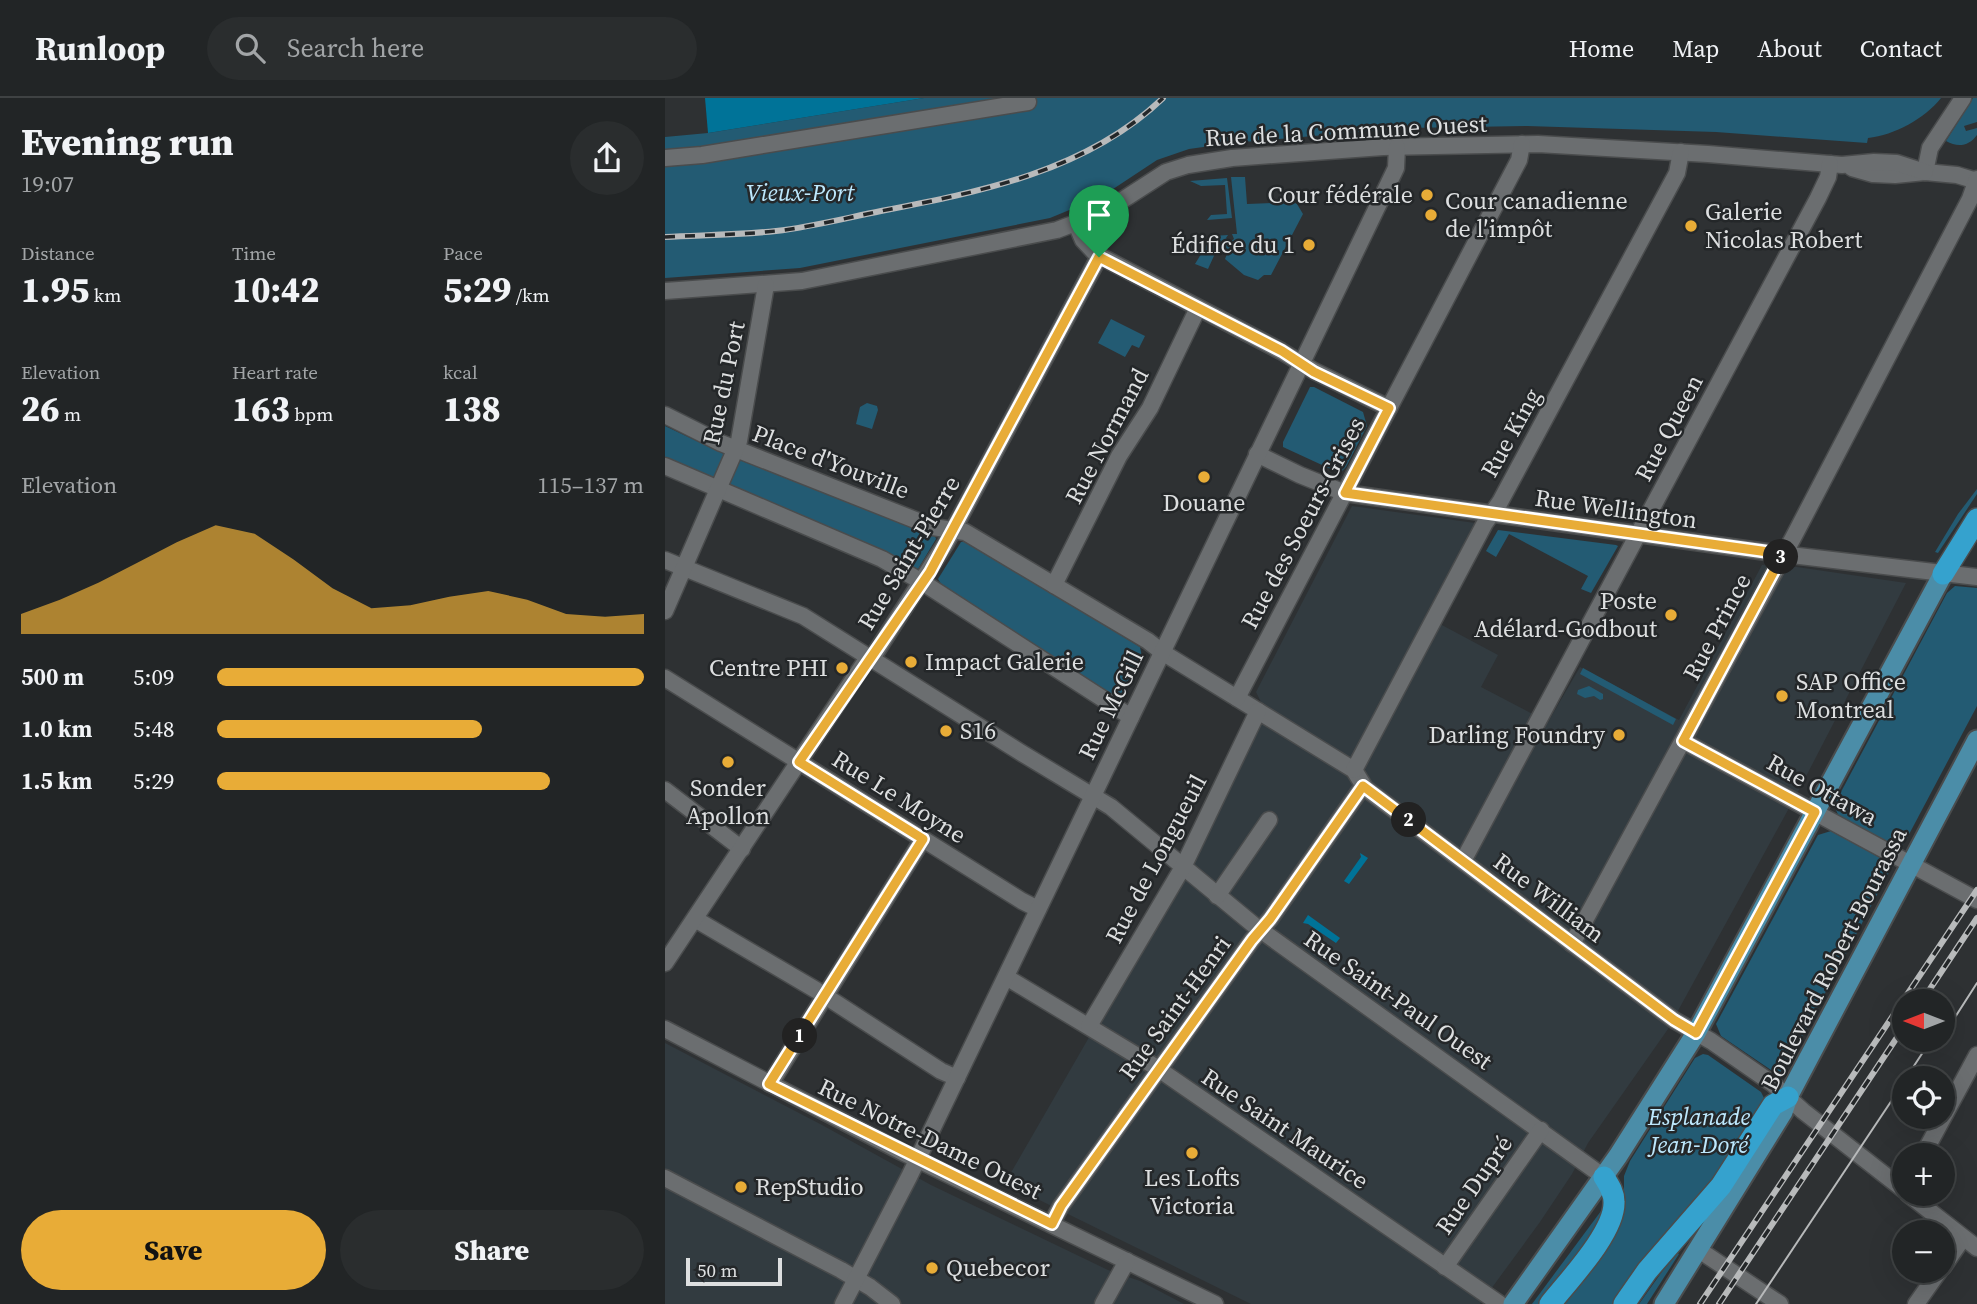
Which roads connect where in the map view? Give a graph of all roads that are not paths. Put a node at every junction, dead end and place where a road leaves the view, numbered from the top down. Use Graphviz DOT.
graph roads {
  1 [pos="1963,98"];
  2 [pos="1028,102"];
  3 [pos="1522,144"];
  4 [pos="1397,147"];
  5 [pos="1681,152"];
  6 [pos="665,158"];
  7 [pos="1836,164"];
  8 [pos="1925,172"];
  9 [pos="1977,181"];
  10 [pos="1076,224"];
  11 [pos="1099,257"];
  12 [pos="766,285"];
  13 [pos="665,291"];
  14 [pos="1198,308"];
  15 [pos="1302,364"];
  16 [pos="1389,408"];
  17 [pos="665,415"];
  18 [pos="736,449"];
  19 [pos="1257,454"];
  20 [pos="665,466"];
  21 [pos="718,487"];
  22 [pos="1345,493"];
  23 [pos="1491,515"];
  24 [pos="1977,519"];
  25 [pos="953,530"];
  26 [pos="1638,535"];
  27 [pos="1783,554"];
  28 [pos="665,560"];
  29 [pos="684,567"];
  30 [pos="1943,574"];
  31 [pos="1977,577"];
  32 [pos="922,582"];
  33 [pos="1054,585"];
  34 [pos="665,611"];
  35 [pos="1162,652"];
  36 [pos="870,658"];
  37 [pos="665,678"];
  38 [pos="1237,698"];
  39 [pos="1258,712"];
  40 [pos="1131,717"];
  41 [pos="1977,740"];
  42 [pos="1683,741"];
  43 [pos="799,762"];
  44 [pos="1354,770"];
  45 [pos="1363,786"];
  46 [pos="666,791"];
  47 [pos="1093,795"];
  48 [pos="1815,812"];
  49 [pos="1269,820"];
  50 [pos="923,839"];
  51 [pos="742,849"];
  52 [pos="1463,860"];
  53 [pos="1911,864"];
  54 [pos="1183,867"];
  55 [pos="1217,896"];
  56 [pos="1977,900"];
  57 [pos="1038,909"];
  58 [pos="695,919"];
  59 [pos="1261,930"];
  60 [pos="1572,944"];
  61 [pos="665,963"];
  62 [pos="1006,976"];
  63 [pos="824,996"];
  64 [pos="1089,1026"];
  65 [pos="665,1029"];
  66 [pos="1696,1033"];
  67 [pos="1977,1055"];
  68 [pos="1159,1070"];
  69 [pos="957,1078"];
  70 [pos="769,1084"];
  71 [pos="1788,1097"];
  72 [pos="1541,1130"];
  73 [pos="1929,1143"];
  74 [pos="918,1158"];
  75 [pos="1604,1177"];
  76 [pos="665,1178"];
  77 [pos="1892,1181"];
  78 [pos="1923,1206"];
  79 [pos="1052,1224"];
  80 [pos="1963,1238"];
  81 [pos="1977,1248"];
  82 [pos="1955,1249"];
  83 [pos="1699,1250"];
  84 [pos="1127,1261"];
  85 [pos="1445,1267"];
  86 [pos="856,1279"];
  87 [pos="1931,1283"];
  88 [pos="843,1304"];
  89 [pos="892,1304"];
  90 [pos="1103,1304"];
  91 [pos="1216,1304"];
  92 [pos="1500,1304"];
  93 [pos="1513,1304"];
  94 [pos="1551,1304"];
  95 [pos="1624,1304"];
  96 [pos="1664,1304"];
  97 [pos="1780,1304"];
  98 [pos="1916,1304"];
  1 -- 8 [label="street"];
  2 -- 6 [label="street"];
  3 -- 4 [label="street, Rue de la Commune Ouest"];
  3 -- 5 [label="street, Rue de la Commune Ouest"];
  3 -- 16 [label="street, Rue des Soeurs-Grises"];
  4 -- 10 [label="street, Rue de la Commune Ouest"];
  4 -- 15 [label="street, Rue McGill"];
  5 -- 7 [label="street, Rue de la Commune Ouest"];
  5 -- 23 [label="street, Rue King"];
  7 -- 8 [label="street, Rue de la Commune Ouest"];
  7 -- 26 [label="street, Rue Queen"];
  8 -- 9 [label="street, Rue de la Commune Ouest"];
  9 -- 27 [label="street, Rue Prince"];
  10 -- 11 [label="street"];
  10 -- 12 [label="street, Rue de la Commune Ouest"];
  11 -- 14 [label="street"];
  11 -- 25 [label="street, Rue Saint-Pierre"];
  12 -- 13 [label="street, Rue de la Commune Ouest"];
  12 -- 18 [label="street, Rue du Port"];
  14 -- 15 [label="street"];
  14 -- 33 [label="street, Rue Normand"];
  15 -- 16 [label="street"];
  15 -- 19 [label="street, Rue McGill"];
  16 -- 22 [label="street, Rue des Soeurs-Grises"];
  17 -- 18 [label="street, Place d'Youville"];
  18 -- 21 [label="street, Rue du Port"];
  18 -- 25 [label="street, Place d'Youville"];
  19 -- 22 [label="street, Rue Wellington"];
  19 -- 35 [label="street, Rue McGill"];
  20 -- 21 [label="street"];
  21 -- 29 [label="street, Rue du Port"];
  21 -- 32 [label="street"];
  22 -- 23 [label="street, Rue Wellington"];
  22 -- 38 [label="street, Rue des Soeurs-Grises"];
  23 -- 26 [label="street, Rue Wellington"];
  23 -- 44 [label="street, Rue King"];
  24 -- 30 [label="highway"];
  25 -- 32 [label="street, Rue Saint-Pierre"];
  25 -- 33 [label="street, Place d'Youville"];
  26 -- 27 [label="street, Rue Wellington"];
  26 -- 52 [label="street, Rue Queen"];
  27 -- 30 [label="street, Rue Wellington"];
  27 -- 42 [label="street, Rue Prince"];
  28 -- 29 [label="street, Rue Saint-Paul Ouest"];
  29 -- 34 [label="street, Rue du Port"];
  29 -- 36 [label="street, Rue Saint-Paul Ouest"];
  30 -- 31 [label="street, Rue Wellington"];
  30 -- 48 [label="main road"];
  32 -- 36 [label="street, Rue Saint-Pierre"];
  32 -- 40 [label="street"];
  33 -- 35 [label="street, Place d'Youville"];
  35 -- 38 [label="street, Rue William"];
  35 -- 40 [label="street, Rue McGill"];
  36 -- 43 [label="street, Rue Saint-Pierre"];
  36 -- 47 [label="street, Rue Saint-Paul Ouest"];
  37 -- 43 [label="street, Rue Le Moyne"];
  38 -- 39 [label="street, Rue William"];
  39 -- 44 [label="street, Rue William"];
  39 -- 54 [label="street, Rue de Longueuil"];
  40 -- 47 [label="street, Rue McGill"];
  41 -- 53 [label="main road, Boulevard Robert-Bourassa"];
  42 -- 48 [label="street, Rue Ottawa"];
  42 -- 60 [label="street, Rue Prince"];
  43 -- 50 [label="street, Rue Le Moyne"];
  43 -- 51 [label="street, Rue Saint-Pierre"];
  44 -- 45 [label="street, Rue William"];
  45 -- 52 [label="street, Rue William"];
  45 -- 59 [label="street, Rue Saint-Henri"];
  46 -- 51 [label="street"];
  47 -- 54 [label="street, Rue Saint-Paul Ouest"];
  47 -- 57 [label="street, Rue McGill"];
  48 -- 53 [label="street, Rue Ottawa"];
  48 -- 66 [label="main road"];
  49 -- 55 [label="street"];
  50 -- 57 [label="street, Rue Le Moyne"];
  50 -- 63 [label="street"];
  51 -- 58 [label="street, Rue Saint-Pierre"];
  52 -- 60 [label="street, Rue William"];
  53 -- 56 [label="street, Rue Ottawa"];
  53 -- 71 [label="main road, Boulevard Robert-Bourassa"];
  54 -- 55 [label="street, Rue Saint-Paul Ouest"];
  54 -- 64 [label="street, Rue de Longueuil"];
  55 -- 59 [label="street, Rue Saint-Paul Ouest"];
  57 -- 62 [label="street, Rue McGill"];
  58 -- 61 [label="street, Rue Saint-Pierre"];
  58 -- 63 [label="street"];
  59 -- 68 [label="street, Rue Saint-Henri"];
  59 -- 72 [label="street, Rue Saint-Paul Ouest"];
  60 -- 66 [label="street, Rue William"];
  62 -- 64 [label="street, Rue Saint Maurice"];
  62 -- 69 [label="street, Rue McGill"];
  63 -- 69 [label="street"];
  63 -- 70 [label="street"];
  64 -- 68 [label="street, Rue Saint Maurice"];
  65 -- 70 [label="street, Rue Notre-Dame Ouest"];
  66 -- 71 [label="street, Rue William"];
  66 -- 75 [label="main road"];
  67 -- 73 [label="street"];
  68 -- 79 [label="street, Rue Saint-Henri"];
  68 -- 85 [label="street, Rue Saint Maurice"];
  69 -- 74 [label="street, Rue McGill"];
  70 -- 74 [label="street, Rue Notre-Dame Ouest"];
  71 -- 77 [label="street, Rue William"];
  71 -- 83 [label="main road, Boulevard Robert-Bourassa"];
  71 -- 95 [label="highway"];
  72 -- 75 [label="street, Rue Saint-Paul Ouest"];
  72 -- 85 [label="street, Rue Dupré"];
  74 -- 79 [label="street, Rue Notre-Dame Ouest"];
  74 -- 86 [label="street, Rue McGill"];
  75 -- 93 [label="main road"];
  75 -- 94 [label="highway"];
  76 -- 86 [label="street"];
  78 -- 80 [label="street, Rue William"];
  79 -- 84 [label="street, Rue Notre-Dame Ouest"];
  80 -- 81 [label="street, Rue William"];
  80 -- 82 [label="street"];
  83 -- 96 [label="main road, Boulevard Robert-Bourassa"];
  83 -- 97 [label="street"];
  84 -- 90 [label="street"];
  84 -- 91 [label="street, Rue Notre-Dame Ouest"];
  85 -- 92 [label="street, Rue Saint Maurice"];
  86 -- 88 [label="street, Rue McGill"];
  86 -- 89 [label="street"];
  87 -- 98 [label="street"];
}
